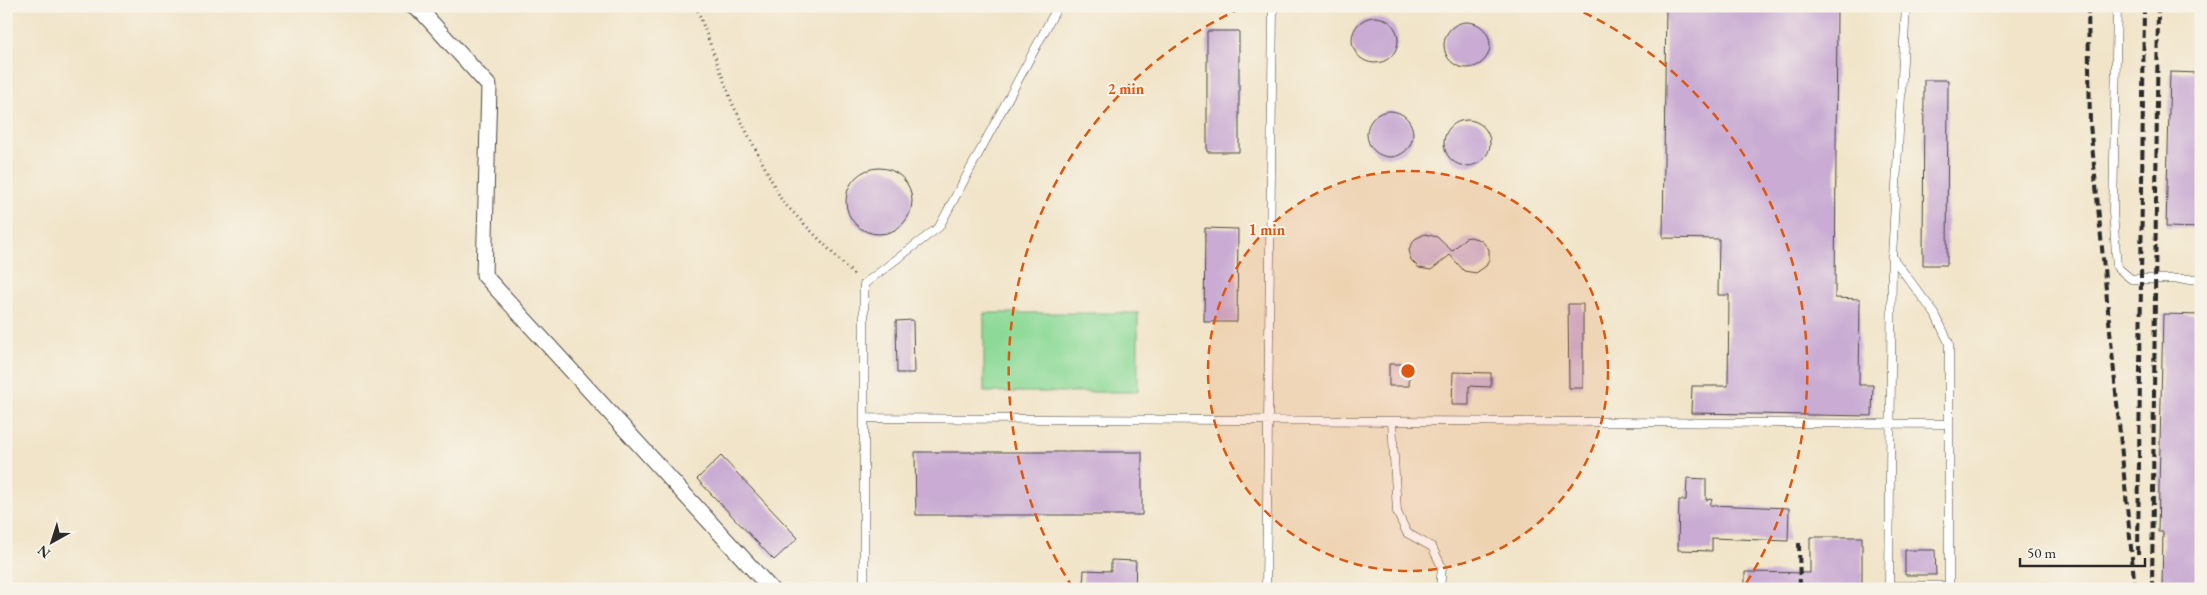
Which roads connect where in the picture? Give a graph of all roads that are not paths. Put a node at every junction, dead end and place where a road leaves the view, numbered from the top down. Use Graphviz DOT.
graph roads {
  1 [pos="412,6"];
  2 [pos="1058,6"];
  3 [pos="1273,6"];
  4 [pos="1906,6"];
  5 [pos="2117,6"];
  6 [pos="1892,256"];
  7 [pos="2201,279"];
  8 [pos="864,418"];
  9 [pos="1268,421"];
  10 [pos="1392,421"];
  11 [pos="1890,424"];
  12 [pos="1949,424"];
  13 [pos="1889,587"];
  14 [pos="1949,587"];
  15 [pos="771,589"];
  16 [pos="864,589"];
  17 [pos="1266,589"];
  18 [pos="1440,589"];
  1 -- 15 [label="street"];
  2 -- 8 [label="lane"];
  3 -- 9 [label="lane"];
  4 -- 6 [label="lane"];
  5 -- 7 [label="lane"];
  6 -- 11 [label="lane"];
  6 -- 12 [label="lane"];
  8 -- 9 [label="lane"];
  8 -- 16 [label="lane"];
  9 -- 10 [label="lane"];
  9 -- 17 [label="lane"];
  10 -- 11 [label="lane"];
  10 -- 18 [label="lane"];
  11 -- 12 [label="lane"];
  11 -- 13 [label="lane"];
  12 -- 14 [label="lane"];
  13 -- 14 [label="lane"];
}
